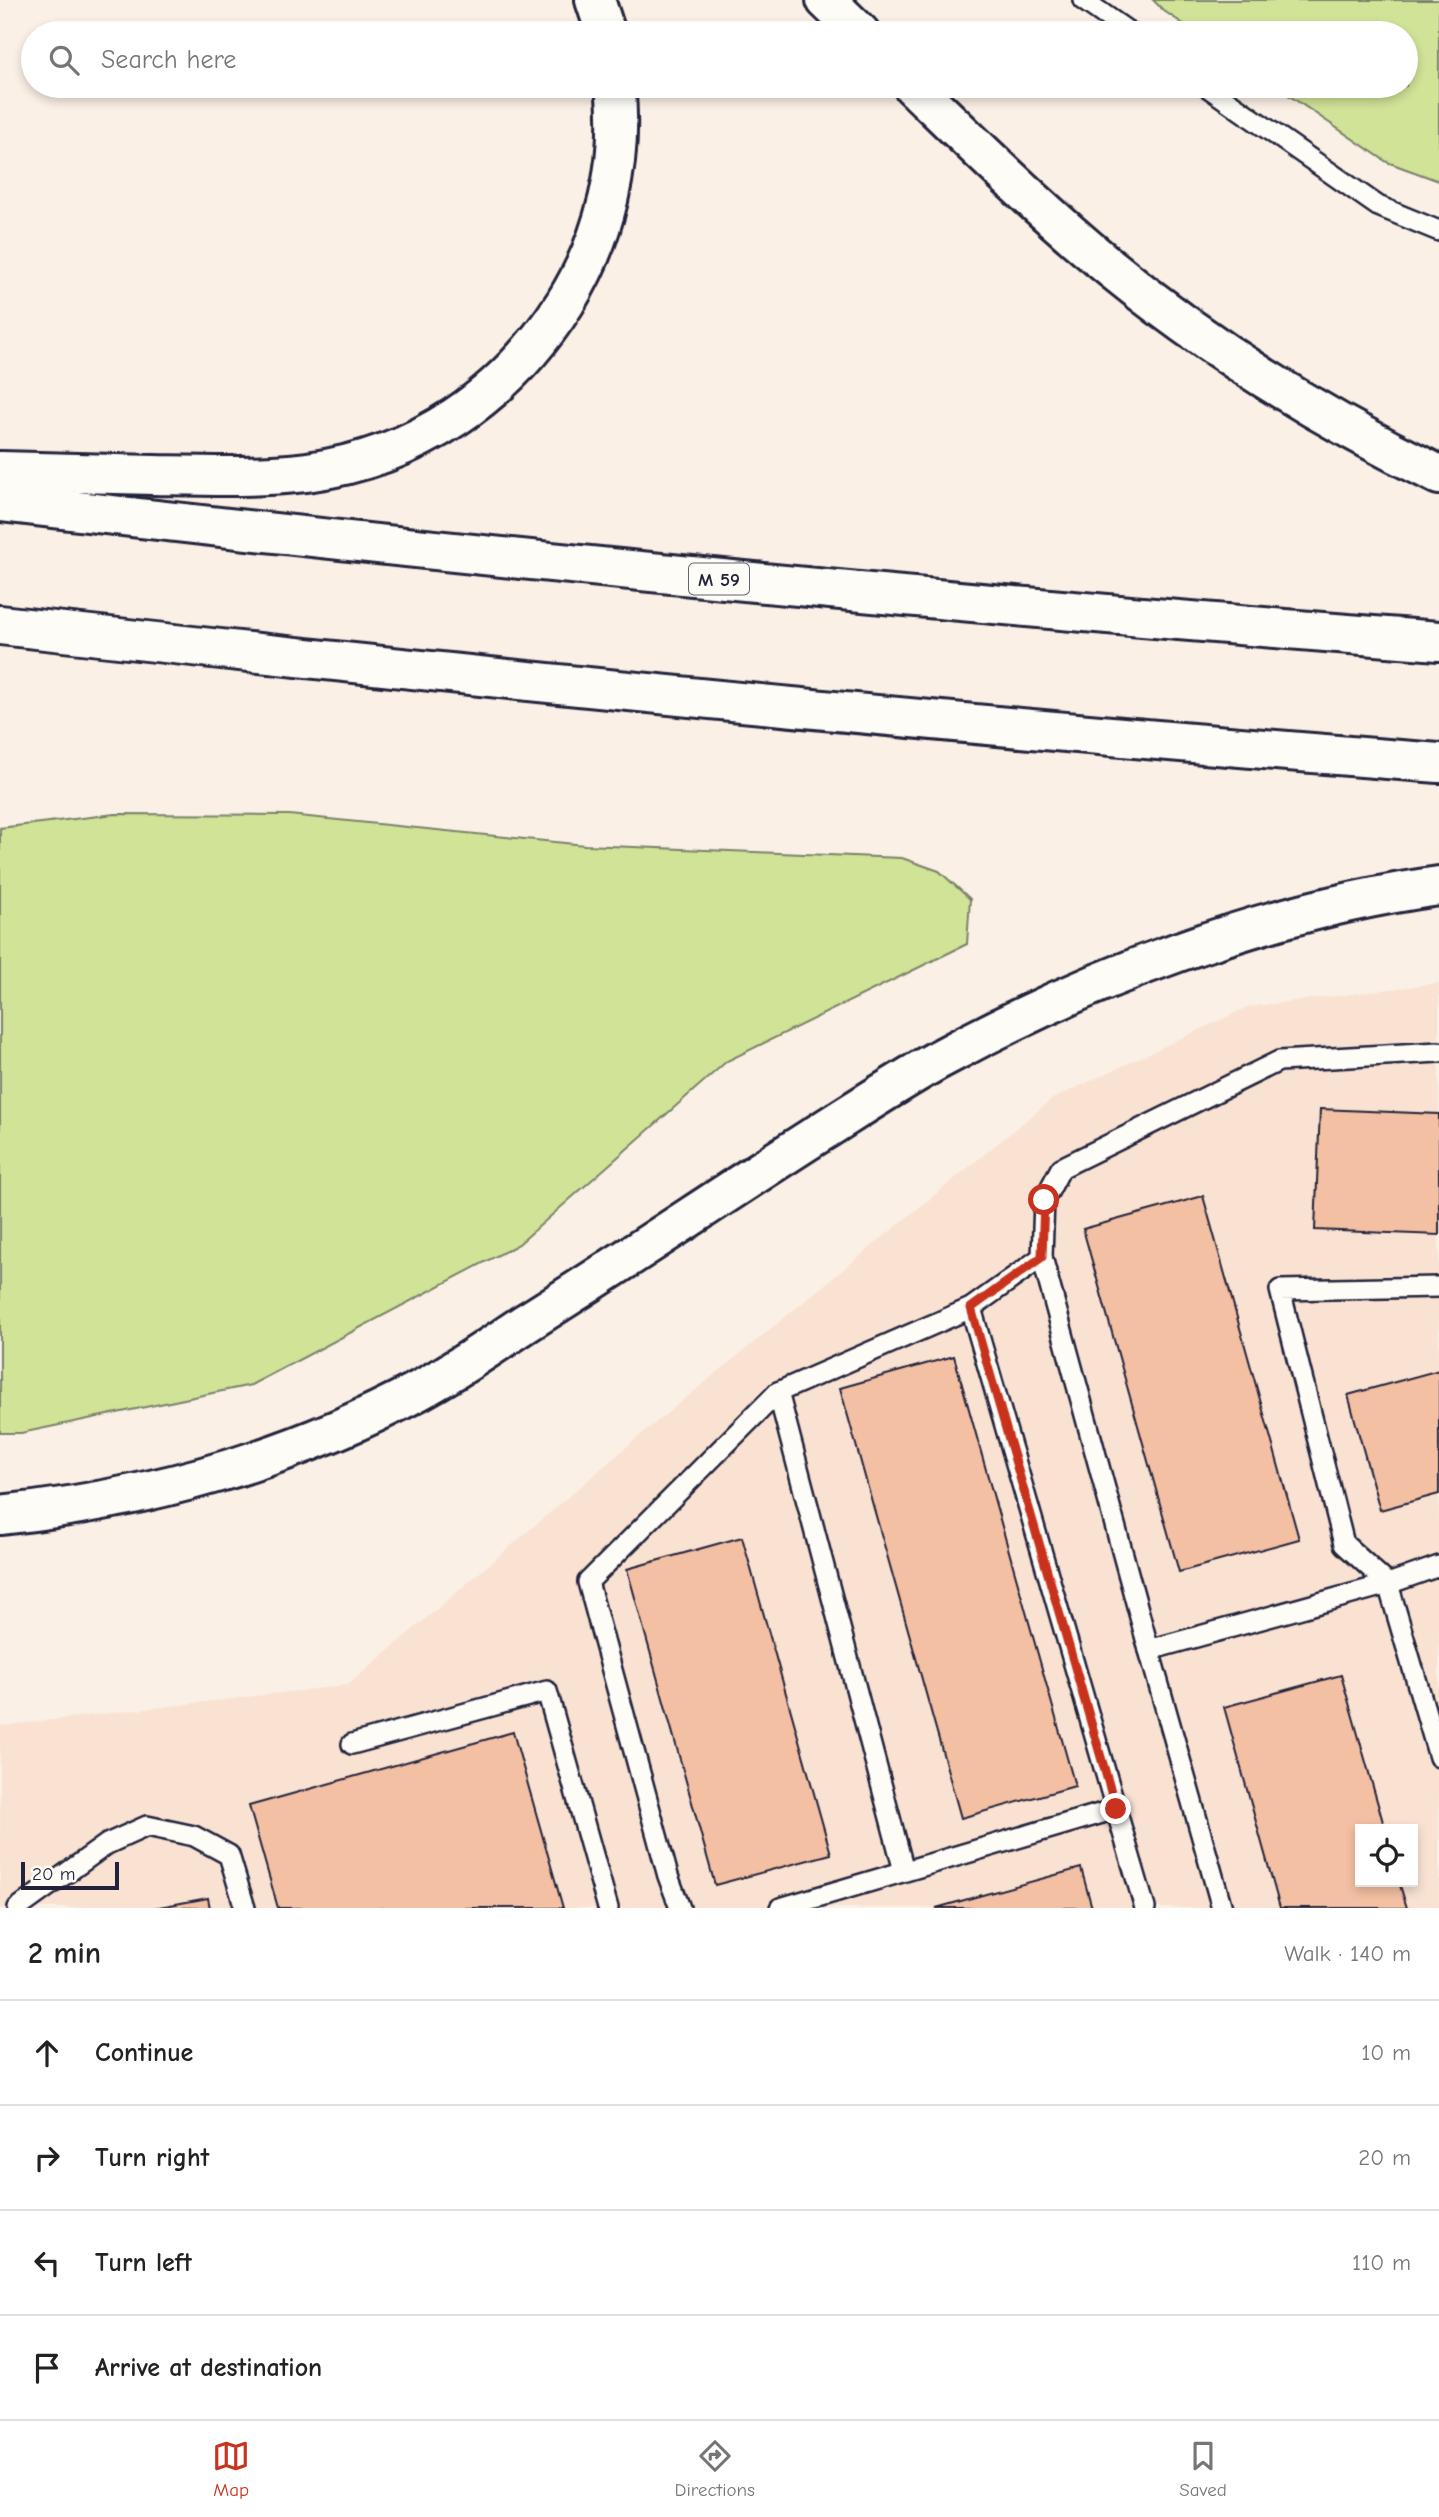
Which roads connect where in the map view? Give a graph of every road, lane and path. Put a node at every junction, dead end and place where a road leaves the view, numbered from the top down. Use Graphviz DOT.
graph roads {
  1 [pos="595,0"];
  2 [pos="826,0"];
  3 [pos="1083,0"];
  4 [pos="602,21"];
  5 [pos="848,21"];
  6 [pos="1113,21"];
  7 [pos="616,98"];
  8 [pos="925,98"];
  9 [pos="1223,98"];
  10 [pos="1439,231"];
  11 [pos="0,471"];
  12 [pos="1439,475"];
  13 [pos="0,502"];
  14 [pos="0,625"];
  15 [pos="1439,641"];
  16 [pos="1439,763"];
  17 [pos="1439,886"];
  18 [pos="1439,1052"];
  19 [pos="1042,1257"];
  20 [pos="1439,1287"];
  21 [pos="971,1308"];
  22 [pos="778,1392"];
  23 [pos="0,1514"];
  24 [pos="1439,1566"];
  25 [pos="1388,1584"];
  26 [pos="1149,1650"];
  27 [pos="352,1744"];
  28 [pos="1439,1757"];
  29 [pos="1116,1809"];
  30 [pos="904,1871"];
  31 [pos="18,1908"];
  32 [pos="245,1908"];
  33 [pos="608,1908"];
  34 [pos="680,1908"];
  35 [pos="780,1908"];
  36 [pos="1144,1908"];
  37 [pos="1222,1908"];
  1 -- 4 [label="highway"];
  2 -- 5 [label="highway"];
  3 -- 6 [label="lane"];
  7 -- 11 [label="highway"];
  8 -- 12 [label="highway"];
  9 -- 10 [label="lane"];
  13 -- 15 [label="highway, M 59"];
  14 -- 16 [label="highway"];
  17 -- 23 [label="highway"];
  18 -- 19 [label="lane"];
  19 -- 21 [label="lane"];
  19 -- 26 [label="lane"];
  20 -- 25 [label="lane"];
  21 -- 22 [label="lane"];
  21 -- 29 [label="lane"];
  22 -- 30 [label="lane"];
  22 -- 34 [label="lane"];
  24 -- 25 [label="lane"];
  25 -- 26 [label="lane"];
  25 -- 28 [label="lane"];
  26 -- 37 [label="lane"];
  27 -- 33 [label="lane"];
  29 -- 30 [label="lane"];
  29 -- 36 [label="lane"];
  30 -- 35 [label="lane"];
  31 -- 32 [label="lane"];
}
